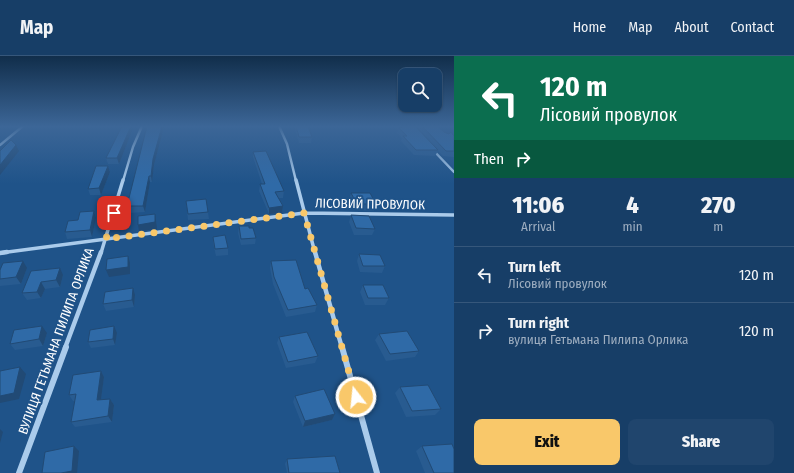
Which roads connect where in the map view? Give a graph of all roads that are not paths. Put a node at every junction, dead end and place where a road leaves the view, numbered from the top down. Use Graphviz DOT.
graph roads {
  1 [pos="134,145"];
  2 [pos="287,145"];
  3 [pos="433,149"];
  4 [pos="454,172"];
  5 [pos="304,213"];
  6 [pos="454,215"];
  7 [pos="106,239"];
  8 [pos="0,253"];
  9 [pos="19,473"];
  10 [pos="377,473"];
  1 -- 7 [label="street, ВУЛИЦЯ ГЕТЬМАНА ПИЛИПА ОРЛИКА"];
  2 -- 5 [label="street"];
  3 -- 4 [label="street"];
  5 -- 6 [label="street, ЛІСОВИЙ ПРОВУЛОК"];
  5 -- 7 [label="street, ЛІСОВИЙ ПРОВУЛОК"];
  5 -- 10 [label="street"];
  7 -- 8 [label="street, ЛІСОВИЙ ПРОВУЛОК"];
  7 -- 9 [label="street, ВУЛИЦЯ ГЕТЬМАНА ПИЛИПА ОРЛИКА"];
}
